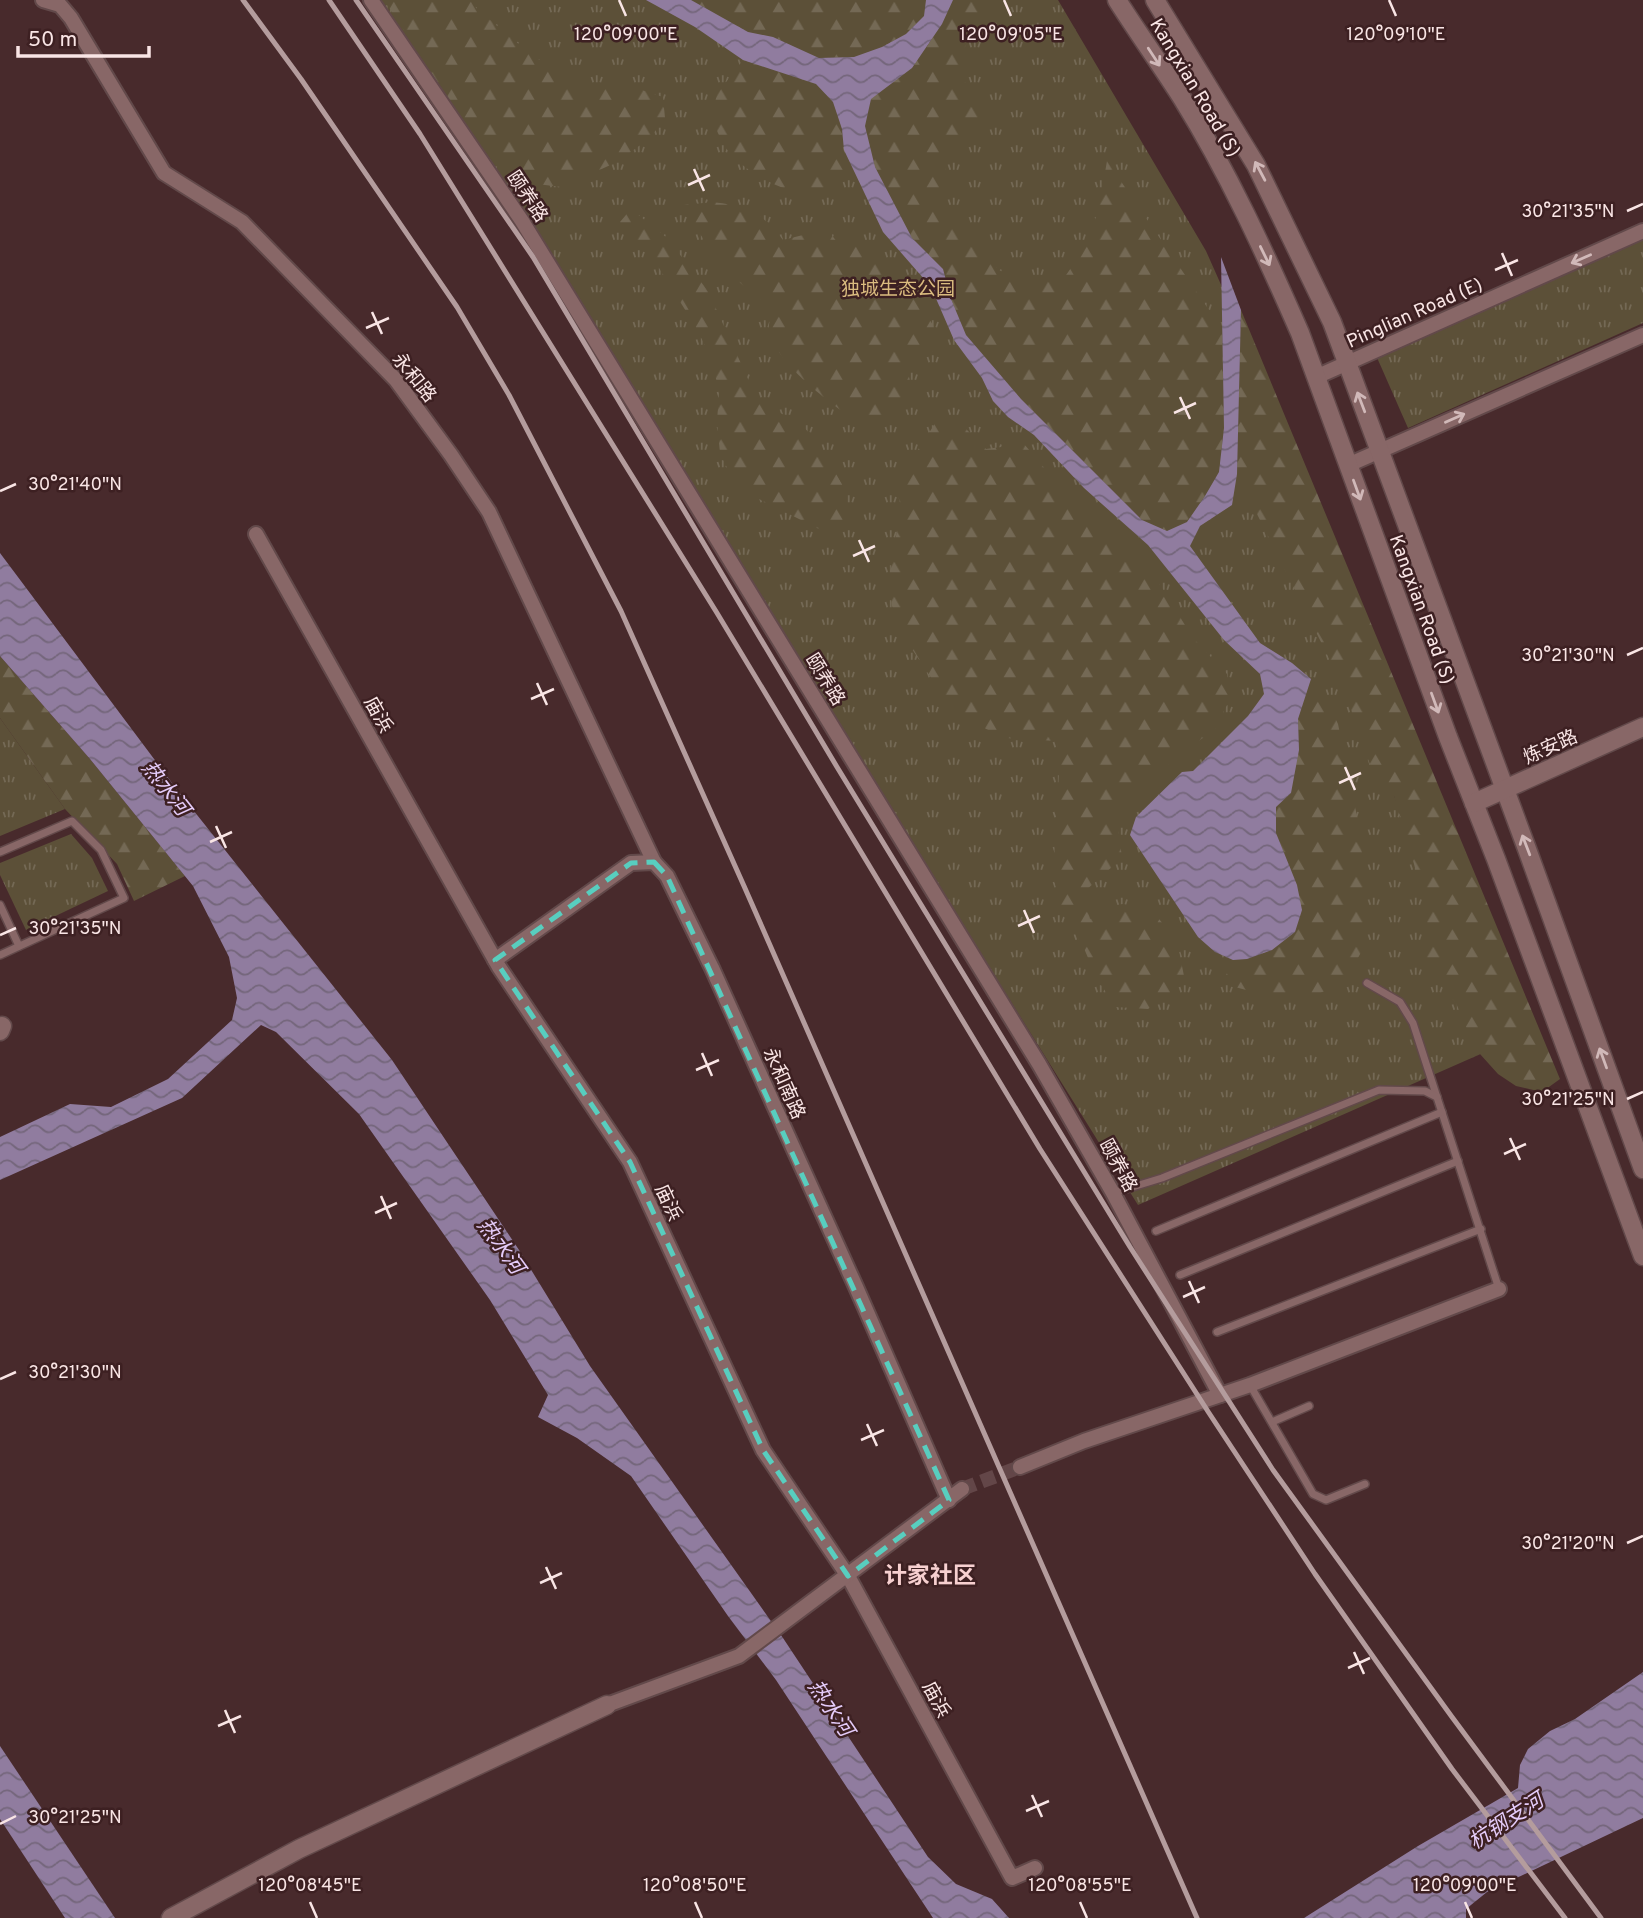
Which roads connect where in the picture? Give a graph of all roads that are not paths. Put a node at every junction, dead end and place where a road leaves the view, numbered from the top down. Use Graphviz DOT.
graph roads {
  1 [pos="43,0"];
  2 [pos="371,0"];
  3 [pos="1117,0"];
  4 [pos="1155,0"];
  5 [pos="1643,231"];
  6 [pos="1643,335"];
  7 [pos="1347,363"];
  8 [pos="1315,377"];
  9 [pos="1380,451"];
  10 [pos="1348,465"];
  11 [pos="256,534"];
  12 [pos="1643,727"];
  13 [pos="1505,789"];
  14 [pos="1474,803"];
  15 [pos="0,852"];
  16 [pos="654,862"];
  17 [pos="0,905"];
  18 [pos="19,946"];
  19 [pos="0,955"];
  20 [pos="495,960"];
  21 [pos="1367,983"];
  22 [pos="1437,1097"];
  23 [pos="1442,1112"];
  24 [pos="1458,1161"];
  25 [pos="1643,1169"];
  26 [pos="1113,1193"];
  27 [pos="1480,1229"];
  28 [pos="1156,1231"];
  29 [pos="1643,1256"];
  30 [pos="1180,1276"];
  31 [pos="1499,1289"];
  32 [pos="1217,1332"];
  33 [pos="1250,1385"];
  34 [pos="1220,1395"];
  35 [pos="1309,1406"];
  36 [pos="1272,1422"];
  37 [pos="1020,1467"];
  38 [pos="1365,1484"];
  39 [pos="962,1489"];
  40 [pos="949,1500"];
  41 [pos="848,1576"];
  42 [pos="607,1705"];
  43 [pos="1035,1868"];
  44 [pos="171,1918"];
  1 -- 16 [label="street, 永和路"];
  2 -- 26 [label="street, 颐养路"];
  3 -- 8 [label="street, Kangxian Road (S), one-way"];
  7 -- 4 [label="street, Kangxian Road (S), one-way"];
  5 -- 7 [label="street, Pinglian Road (E), one-way"];
  9 -- 6 [label="street, one-way"];
  7 -- 8 [label="street, Pinglian Road (E)"];
  9 -- 7 [label="street, Kangxian Road (S), one-way"];
  8 -- 10 [label="street, Kangxian Road (S)"];
  9 -- 10 [label="street"];
  9 -- 13 [label="street, Kangxian Road (S)"];
  10 -- 14 [label="street, Kangxian Road (S), one-way"];
  11 -- 20 [label="street, 庙浜"];
  12 -- 13 [label="street, 炼安路"];
  13 -- 14 [label="street, 炼安路"];
  25 -- 13 [label="street, Kangxian Road (S), one-way"];
  14 -- 29 [label="street, Kangxian Road (S)"];
  15 -- 18 [label="lane"];
  16 -- 20 [label="street"];
  16 -- 40 [label="street, 永和南路"];
  17 -- 18 [label="lane"];
  18 -- 19 [label="lane"];
  20 -- 41 [label="street, 庙浜"];
  21 -- 22 [label="lane"];
  22 -- 23 [label="lane"];
  22 -- 26 [label="lane"];
  23 -- 24 [label="lane"];
  23 -- 28 [label="lane"];
  24 -- 27 [label="lane"];
  24 -- 30 [label="lane"];
  26 -- 34 [label="street, 颐养路"];
  27 -- 31 [label="lane"];
  27 -- 32 [label="lane"];
  31 -- 33 [label="street"];
  33 -- 34 [label="street"];
  33 -- 36 [label="lane"];
  34 -- 37 [label="street"];
  35 -- 36 [label="lane"];
  36 -- 38 [label="lane"];
  39 -- 40 [label="street"];
  40 -- 41 [label="street"];
  41 -- 42 [label="street"];
  41 -- 43 [label="street, 庙浜"];
  42 -- 44 [label="street"];
}
